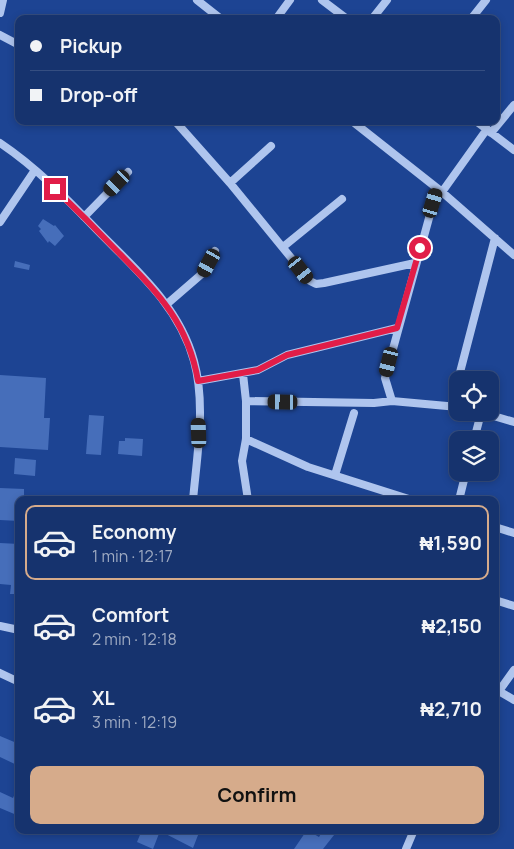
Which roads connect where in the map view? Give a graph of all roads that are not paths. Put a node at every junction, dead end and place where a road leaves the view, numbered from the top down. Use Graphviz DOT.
graph roads {
  1 [pos="3,0"];
  2 [pos="197,0"];
  3 [pos="290,0"];
  4 [pos="322,0"];
  5 [pos="387,0"];
  6 [pos="486,0"];
  7 [pos="0,13"];
  8 [pos="216,15"];
  9 [pos="279,15"];
  10 [pos="341,15"];
  11 [pos="375,15"];
  12 [pos="474,15"];
  13 [pos="0,35"];
  14 [pos="15,43"];
  15 [pos="514,105"];
  16 [pos="500,120"];
  17 [pos="179,125"];
  18 [pos="357,125"];
  19 [pos="481,125"];
  20 [pos="495,125"];
  21 [pos="489,131"];
  22 [pos="0,143"];
  23 [pos="271,146"];
  24 [pos="514,150"];
  25 [pos="35,170"];
  26 [pos="128,172"];
  27 [pos="230,183"];
  28 [pos="439,190"];
  29 [pos="342,199"];
  30 [pos="84,217"];
  31 [pos="0,222"];
  32 [pos="495,238"];
  33 [pos="283,247"];
  34 [pos="214,251"];
  35 [pos="514,255"];
  36 [pos="415,263"];
  37 [pos="167,304"];
  38 [pos="397,328"];
  39 [pos="461,371"];
  40 [pos="243,374"];
  41 [pos="198,381"];
  42 [pos="392,400"];
  43 [pos="246,401"];
  44 [pos="449,406"];
  45 [pos="354,413"];
  46 [pos="499,418"];
  47 [pos="514,422"];
  48 [pos="246,438"];
  49 [pos="335,475"];
  50 [pos="464,481"];
  51 [pos="193,496"];
  52 [pos="247,496"];
  53 [pos="400,496"];
  54 [pos="460,496"];
  55 [pos="499,528"];
  56 [pos="514,533"];
  57 [pos="499,601"];
  58 [pos="514,606"];
  59 [pos="0,626"];
  60 [pos="15,629"];
  61 [pos="514,670"];
  62 [pos="0,673"];
  63 [pos="15,680"];
  64 [pos="499,688"];
  65 [pos="499,691"];
  66 [pos="514,700"];
  67 [pos="412,834"];
  68 [pos="406,849"];
  1 -- 7 [label="street"];
  2 -- 8 [label="street"];
  3 -- 9 [label="street"];
  4 -- 10 [label="street"];
  5 -- 11 [label="street"];
  6 -- 12 [label="street"];
  13 -- 14 [label="street"];
  15 -- 16 [label="street"];
  17 -- 27 [label="street"];
  18 -- 28 [label="street"];
  19 -- 21 [label="street"];
  20 -- 21 [label="street"];
  21 -- 24 [label="street"];
  21 -- 28 [label="street"];
  22 -- 25 [label="street"];
  23 -- 27 [label="street"];
  25 -- 30 [label="street"];
  25 -- 31 [label="street"];
  26 -- 30 [label="street"];
  27 -- 33 [label="street"];
  28 -- 32 [label="street"];
  28 -- 36 [label="street"];
  29 -- 33 [label="street"];
  30 -- 37 [label="street"];
  32 -- 35 [label="street"];
  32 -- 39 [label="street"];
  33 -- 36 [label="street"];
  34 -- 37 [label="street"];
  36 -- 38 [label="street"];
  37 -- 41 [label="street"];
  38 -- 40 [label="street"];
  38 -- 42 [label="street"];
  40 -- 41 [label="street"];
  40 -- 43 [label="street"];
  41 -- 51 [label="street"];
  42 -- 43 [label="street"];
  42 -- 44 [label="street"];
  43 -- 48 [label="street"];
  45 -- 49 [label="street"];
  46 -- 47 [label="street"];
  48 -- 49 [label="street"];
  48 -- 52 [label="street"];
  49 -- 53 [label="street"];
  50 -- 54 [label="street"];
  55 -- 56 [label="street"];
  57 -- 58 [label="street"];
  59 -- 60 [label="street"];
  61 -- 64 [label="street"];
  62 -- 63 [label="street"];
  65 -- 66 [label="street"];
  67 -- 68 [label="street"];
}
